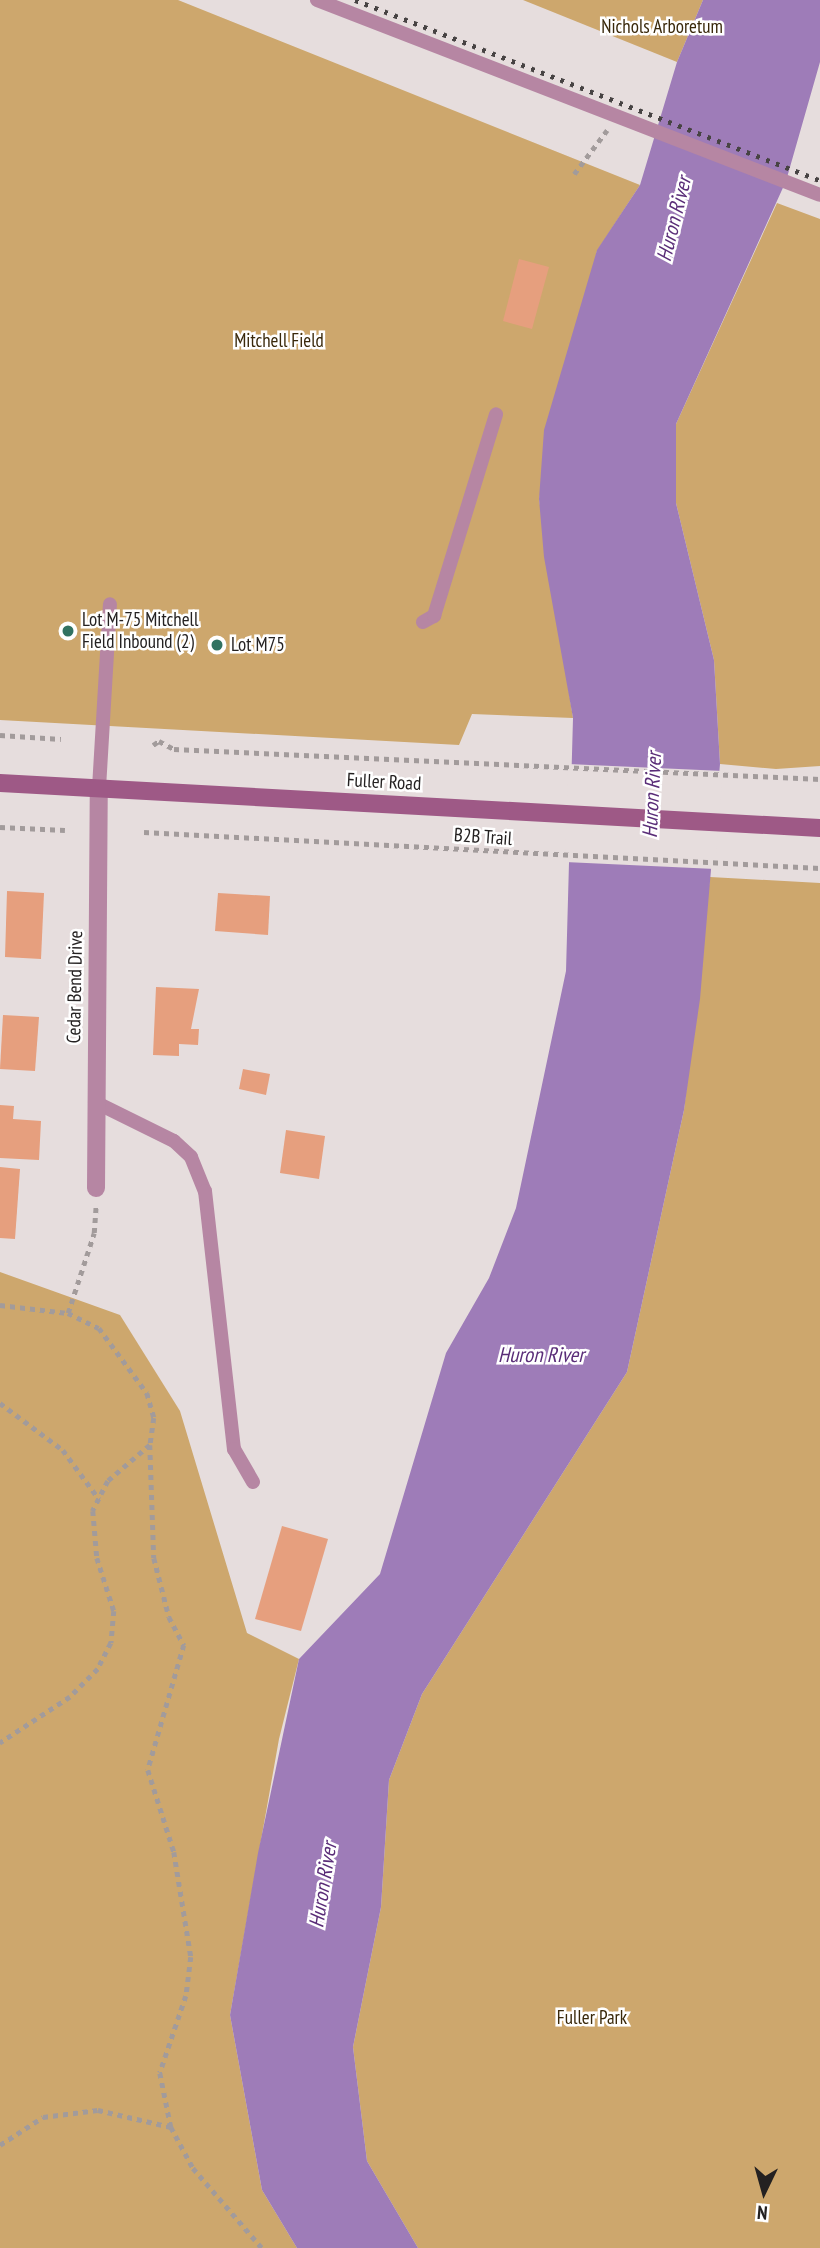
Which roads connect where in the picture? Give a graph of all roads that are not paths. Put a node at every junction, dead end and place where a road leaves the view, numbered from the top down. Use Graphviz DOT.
graph roads {
  1 [pos="317,0"];
  2 [pos="820,195"];
  3 [pos="496,414"];
  4 [pos="110,604"];
  5 [pos="423,622"];
  6 [pos="0,783"];
  7 [pos="99,788"];
  8 [pos="820,818"];
  9 [pos="765,821"];
  10 [pos="820,828"];
  11 [pos="95,1102"];
  12 [pos="96,1188"];
  13 [pos="253,1482"];
  1 -- 2 [label="lane"];
  3 -- 5 [label="lane"];
  4 -- 7 [label="lane"];
  6 -- 7 [label="main road, Fuller Road"];
  7 -- 9 [label="main road, Fuller Road"];
  7 -- 11 [label="street, Cedar Bend Drive"];
  8 -- 9 [label="main road, Fuller Road"];
  9 -- 10 [label="main road, Fuller Road"];
  11 -- 12 [label="street, Cedar Bend Drive"];
  11 -- 13 [label="lane"];
}
